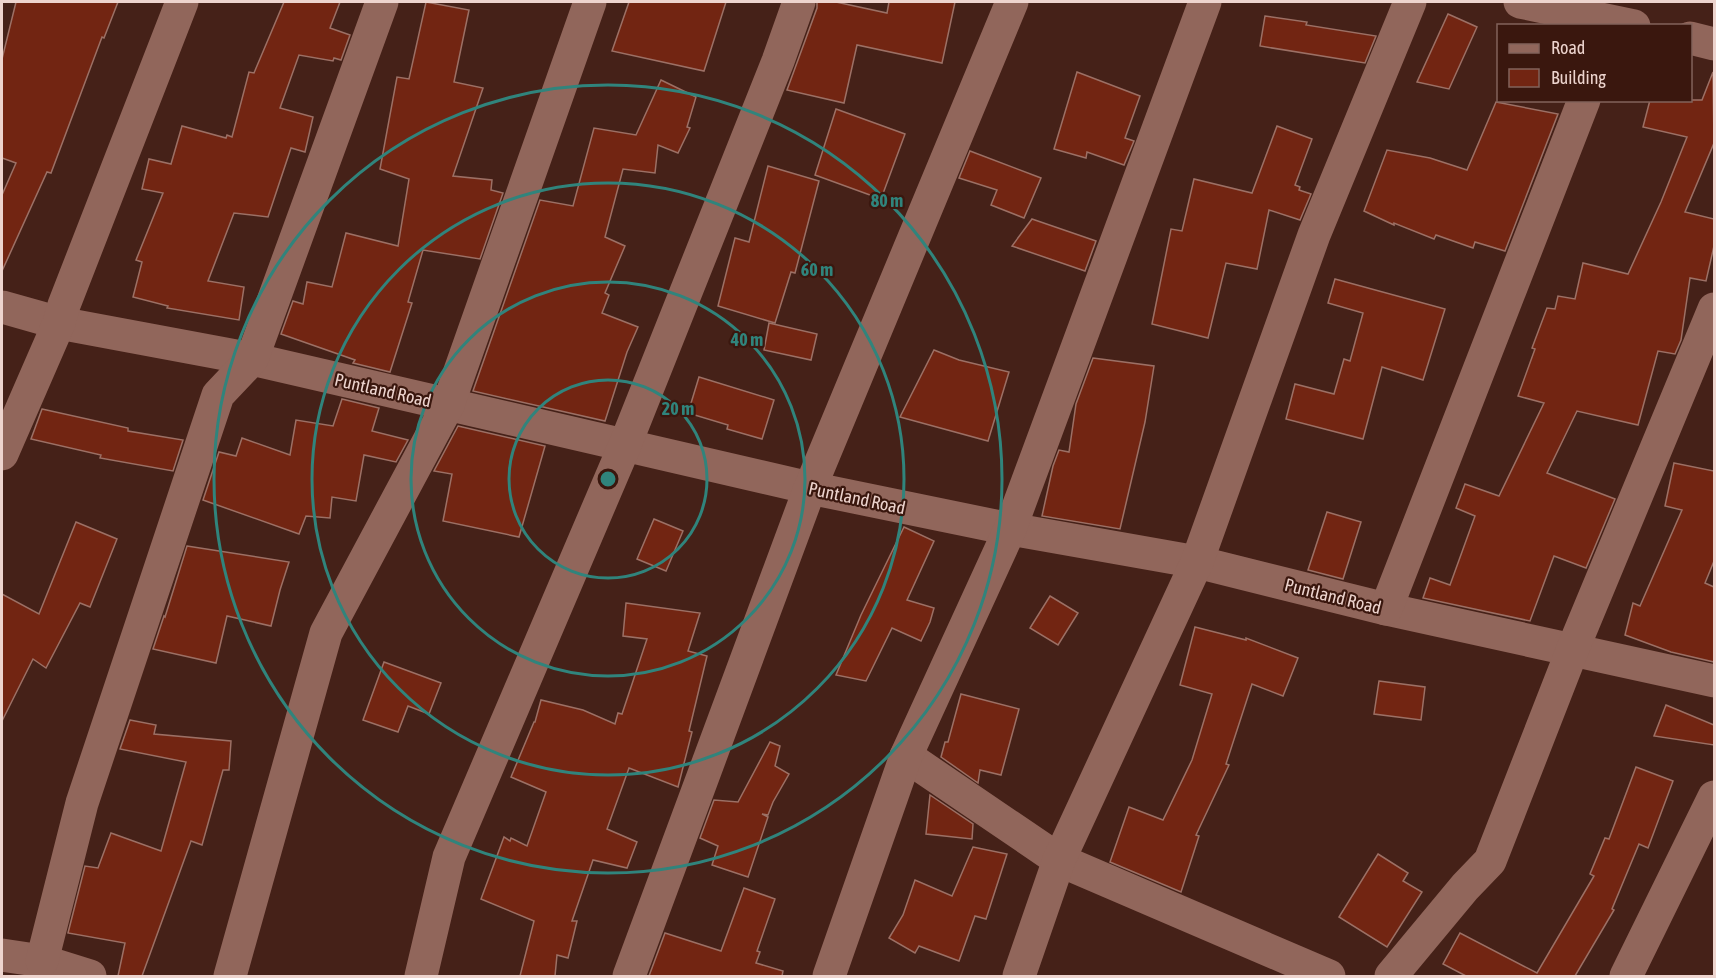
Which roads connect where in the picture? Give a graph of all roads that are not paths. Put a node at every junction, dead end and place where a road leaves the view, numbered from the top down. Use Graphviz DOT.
graph roads {
  1 [pos="182,2"];
  2 [pos="382,2"];
  3 [pos="590,2"];
  4 [pos="799,2"];
  5 [pos="1012,2"];
  6 [pos="1205,2"];
  7 [pos="1410,2"];
  8 [pos="1520,2"];
  9 [pos="1622,18"];
  10 [pos="1692,38"];
  11 [pos="1714,44"];
  12 [pos="1583,102"];
  13 [pos="2,307"];
  14 [pos="1714,309"];
  15 [pos="59,323"];
  16 [pos="252,359"];
  17 [pos="448,405"];
  18 [pos="625,445"];
  19 [pos="2,454"];
  20 [pos="810,488"];
  21 [pos="1011,529"];
  22 [pos="1197,562"];
  23 [pos="1386,609"];
  24 [pos="1572,651"];
  25 [pos="1714,681"];
  26 [pos="906,756"];
  27 [pos="1714,797"];
  28 [pos="1059,860"];
  29 [pos="2,955"];
  30 [pos="42,961"];
  31 [pos="90,976"];
  32 [pos="230,976"];
  33 [pos="421,976"];
  34 [pos="629,976"];
  35 [pos="829,976"];
  36 [pos="1019,976"];
  37 [pos="1329,976"];
  38 [pos="1391,976"];
  39 [pos="1626,976"];
  1 -- 15 [label="street"];
  2 -- 16 [label="street"];
  3 -- 17 [label="street"];
  4 -- 18 [label="street"];
  5 -- 20 [label="street"];
  6 -- 21 [label="street"];
  7 -- 22 [label="street"];
  8 -- 9 [label="street"];
  10 -- 11 [label="street"];
  12 -- 23 [label="street"];
  13 -- 15 [label="street, Puntland Road"];
  14 -- 24 [label="street"];
  15 -- 16 [label="street, Puntland Road"];
  15 -- 19 [label="street"];
  16 -- 17 [label="street, Puntland Road"];
  16 -- 30 [label="street"];
  17 -- 18 [label="street, Puntland Road"];
  17 -- 32 [label="street"];
  18 -- 20 [label="street, Puntland Road"];
  18 -- 33 [label="street"];
  20 -- 21 [label="street, Puntland Road"];
  20 -- 34 [label="street"];
  21 -- 22 [label="street, Puntland Road"];
  21 -- 26 [label="street"];
  22 -- 23 [label="street, Puntland Road"];
  22 -- 28 [label="street"];
  23 -- 24 [label="street, Puntland Road"];
  24 -- 25 [label="street, Puntland Road"];
  24 -- 38 [label="street"];
  26 -- 28 [label="street"];
  26 -- 35 [label="street"];
  27 -- 39 [label="street"];
  28 -- 36 [label="street"];
  28 -- 37 [label="street"];
  29 -- 30 [label="street"];
  30 -- 31 [label="street"];
}
